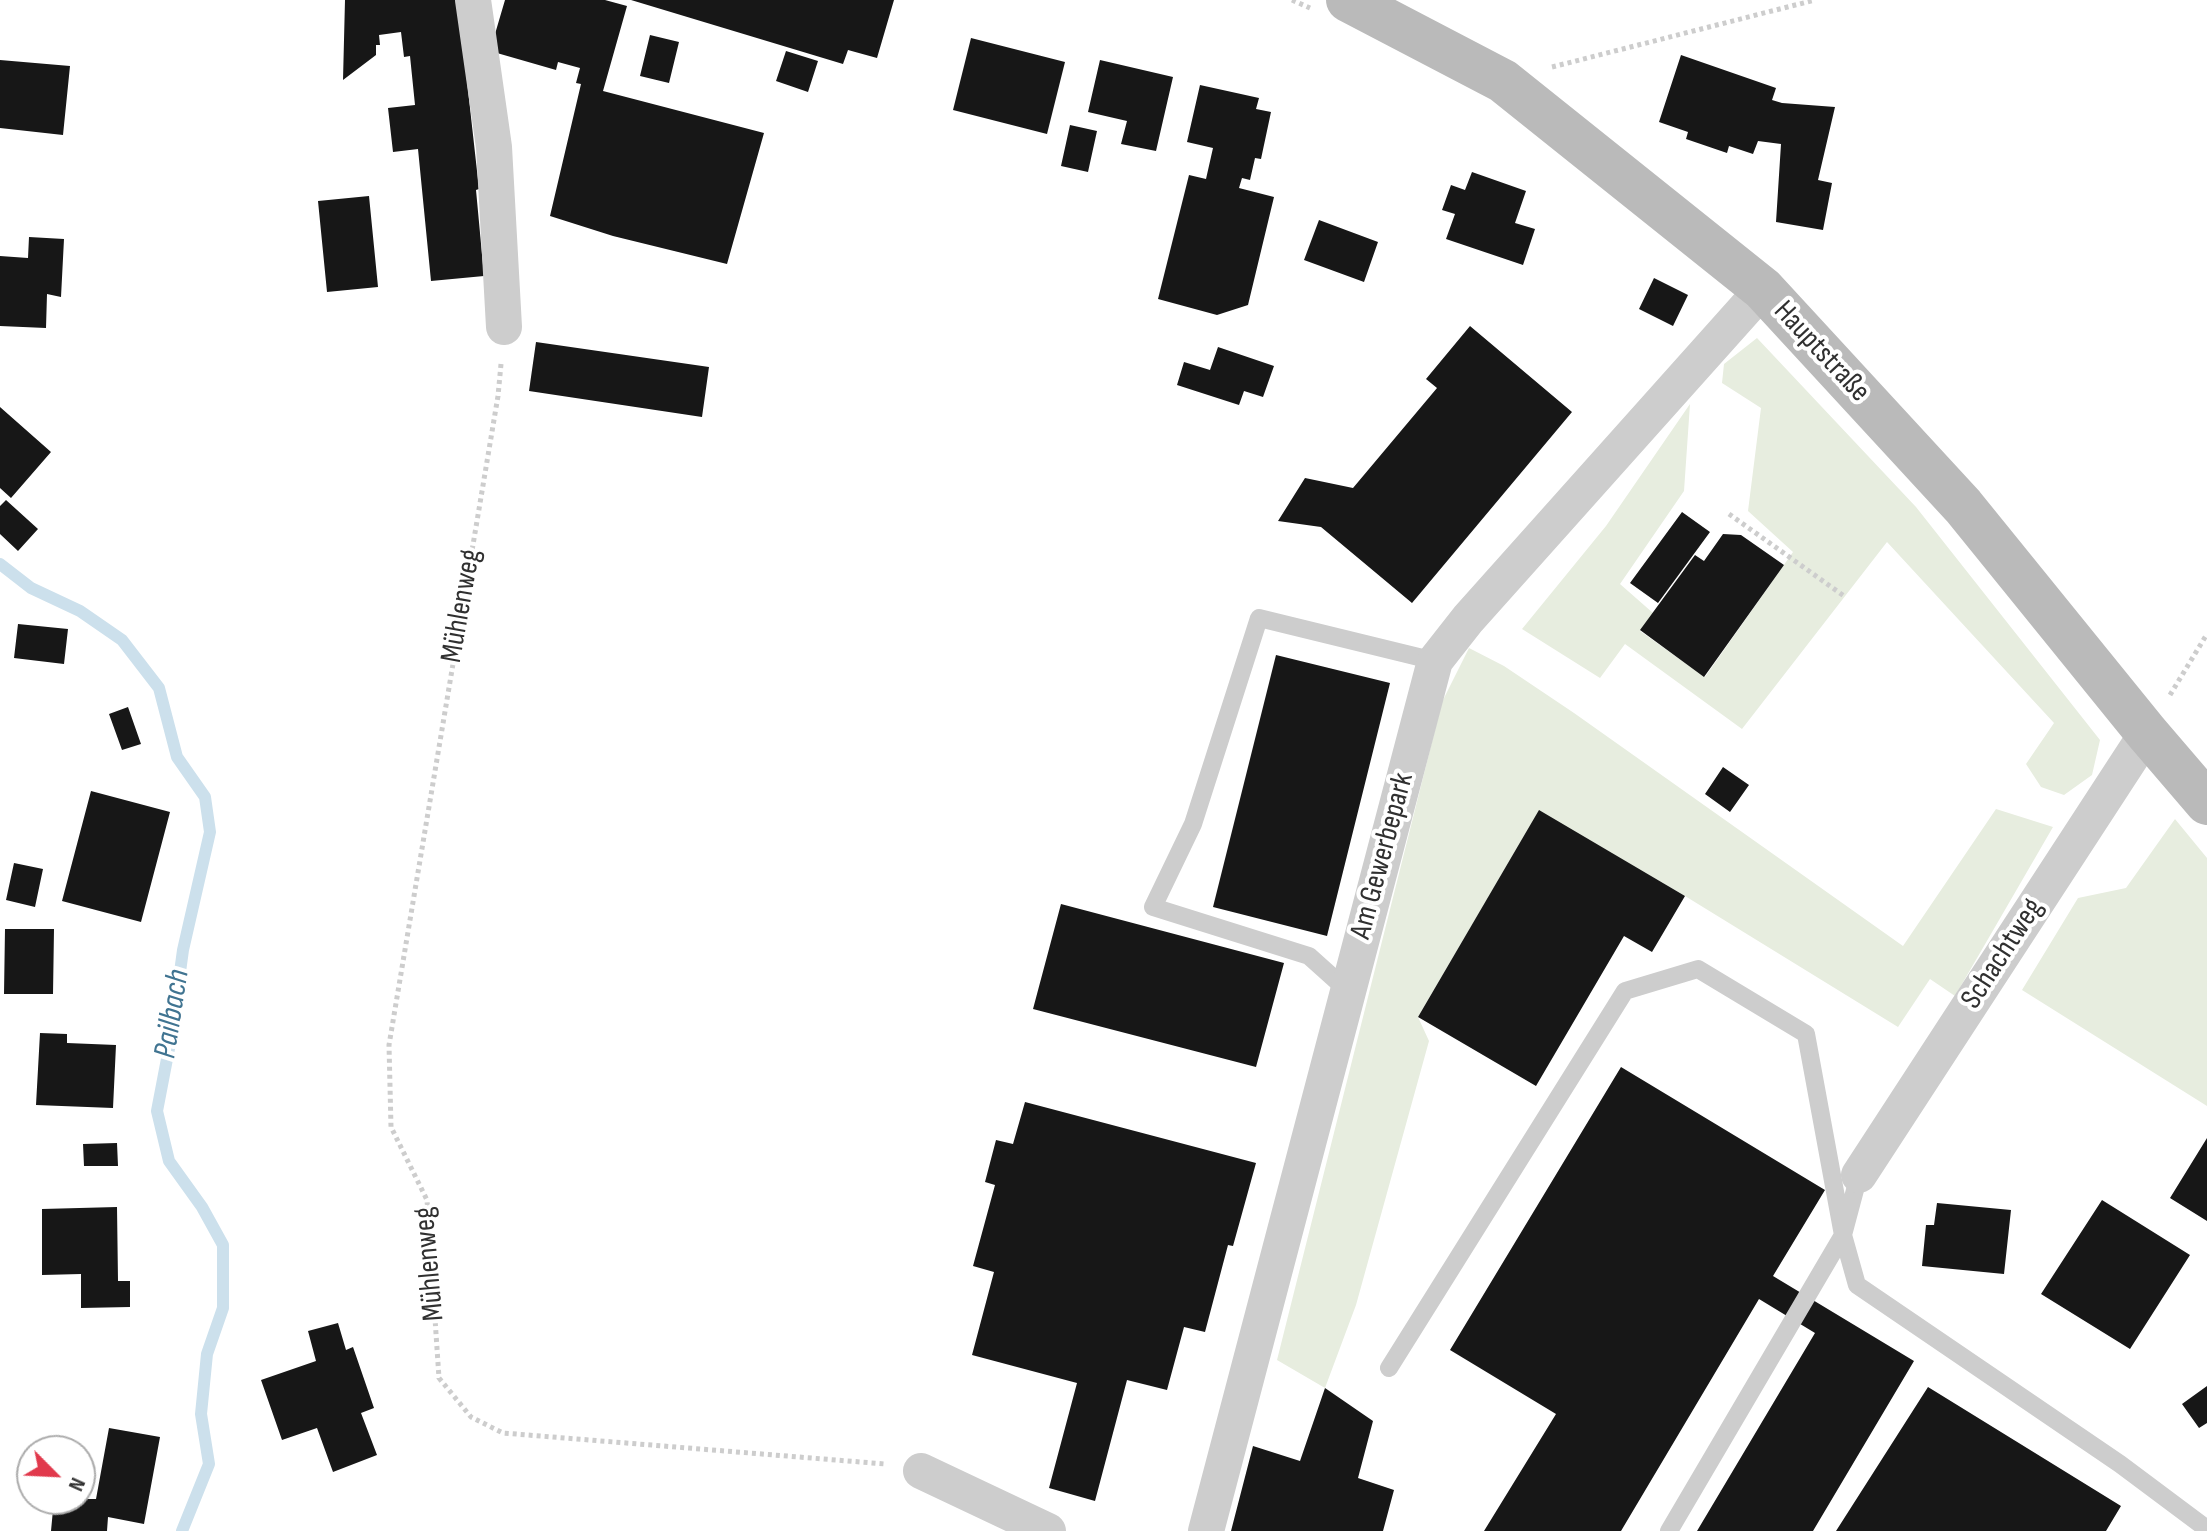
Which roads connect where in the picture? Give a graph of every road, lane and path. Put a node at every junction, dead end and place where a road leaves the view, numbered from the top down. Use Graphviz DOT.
graph roads {
  1 [pos="473,0"];
  2 [pos="1292,0"];
  3 [pos="1815,0"];
  4 [pos="1335,7"];
  5 [pos="1503,81"];
  6 [pos="1763,289"];
  7 [pos="504,327"];
  8 [pos="1729,514"];
  9 [pos="1844,596"];
  10 [pos="2207,634"];
  11 [pos="1435,661"];
  12 [pos="2147,733"];
  13 [pos="2207,803"];
  14 [pos="1348,991"];
  15 [pos="1859,1175"];
  16 [pos="1843,1235"];
  17 [pos="1389,1368"];
  18 [pos="921,1471"];
  19 [pos="2207,1529"];
  20 [pos="1048,1531"];
  21 [pos="1206,1531"];
  22 [pos="1669,1531"];
  1 -- 7 [label="street"];
  2 -- 4 [label="path"];
  3 -- 5 [label="path"];
  4 -- 5 [label="main road, Hauptstraße"];
  5 -- 6 [label="main road, Hauptstraße"];
  6 -- 11 [label="street, Am Gewerbepark"];
  6 -- 12 [label="main road, Hauptstraße"];
  7 -- 18 [label="path, Mühlenweg"];
  8 -- 9 [label="path"];
  10 -- 12 [label="path"];
  11 -- 14 [label="street, Am Gewerbepark"];
  11 -- 14 [label="lane"];
  12 -- 13 [label="main road, Hauptstraße"];
  12 -- 15 [label="street, Schachtweg"];
  14 -- 21 [label="street, Am Gewerbepark"];
  15 -- 16 [label="lane"];
  16 -- 17 [label="lane"];
  16 -- 19 [label="lane"];
  16 -- 22 [label="lane"];
  18 -- 20 [label="street"];
}
